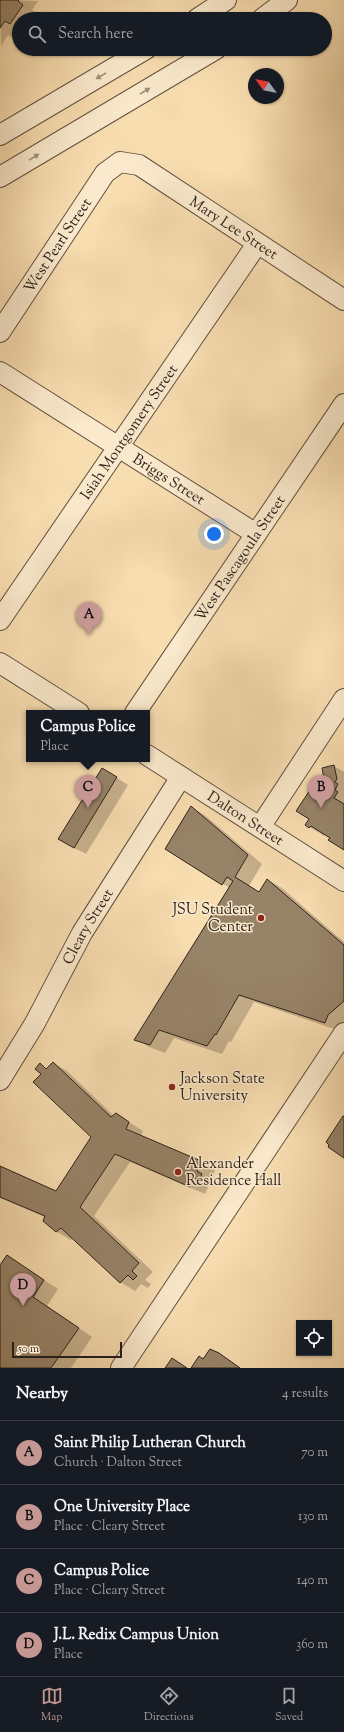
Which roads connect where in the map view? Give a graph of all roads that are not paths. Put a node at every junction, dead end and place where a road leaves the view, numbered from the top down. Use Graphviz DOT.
graph roads {
  1 [pos="226,0"];
  2 [pos="287,0"];
  3 [pos="208,12"];
  4 [pos="271,12"];
  5 [pos="134,56"];
  6 [pos="204,56"];
  7 [pos="0,135"];
  8 [pos="120,162"];
  9 [pos="0,177"];
  10 [pos="257,244"];
  11 [pos="344,300"];
  12 [pos="0,332"];
  13 [pos="0,372"];
  14 [pos="344,404"];
  15 [pos="119,447"];
  16 [pos="256,534"];
  17 [pos="0,620"];
  18 [pos="0,663"];
  19 [pos="344,699"];
  20 [pos="74,710"];
  21 [pos="137,710"];
  22 [pos="150,757"];
  23 [pos="181,777"];
  24 [pos="260,827"];
  25 [pos="344,881"];
  26 [pos="344,1034"];
  27 [pos="0,1080"];
  28 [pos="121,1368"];
  1 -- 3 [label="street"];
  2 -- 4 [label="street"];
  5 -- 7 [label="street, one-way"];
  9 -- 6 [label="street, one-way"];
  8 -- 10 [label="street, Mary Lee Street"];
  8 -- 12 [label="street, West Pearl Street"];
  10 -- 11 [label="street, Mary Lee Street"];
  10 -- 15 [label="street, Isiah Montgomery Street"];
  13 -- 15 [label="street, Briggs Street"];
  14 -- 16 [label="street, West Pascagoula Street"];
  15 -- 16 [label="street, Briggs Street"];
  15 -- 17 [label="street, Isiah Montgomery Street"];
  16 -- 21 [label="street, West Pascagoula Street"];
  18 -- 20 [label="street"];
  19 -- 24 [label="street"];
  22 -- 23 [label="street, Dalton Street"];
  23 -- 24 [label="street, Dalton Street"];
  23 -- 27 [label="street, Cleary Street"];
  24 -- 25 [label="street, Dalton Street"];
  26 -- 28 [label="street"];
}
